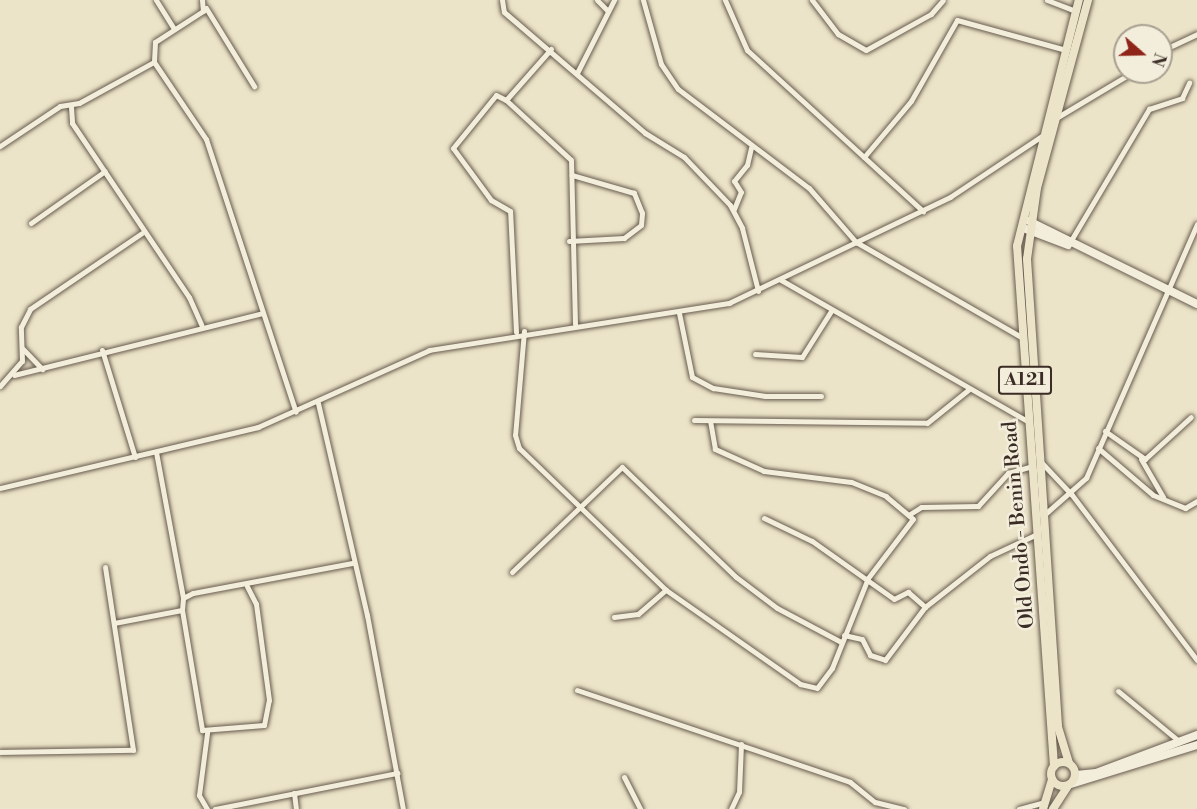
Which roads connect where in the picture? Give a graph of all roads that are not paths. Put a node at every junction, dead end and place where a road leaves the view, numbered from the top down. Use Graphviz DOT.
graph roads {
  1 [pos="156,0"];
  2 [pos="202,0"];
  3 [pos="502,0"];
  4 [pos="597,0"];
  5 [pos="614,0"];
  6 [pos="643,0"];
  7 [pos="724,0"];
  8 [pos="812,0"];
  9 [pos="943,0"];
  10 [pos="1047,0"];
  11 [pos="1079,0"];
  12 [pos="1088,0"];
  13 [pos="206,8"];
  14 [pos="607,10"];
  15 [pos="1076,11"];
  16 [pos="174,29"];
  17 [pos="1197,34"];
  18 [pos="1173,45"];
  19 [pos="551,49"];
  20 [pos="1066,50"];
  21 [pos="154,62"];
  22 [pos="577,73"];
  23 [pos="1189,83"];
  24 [pos="1113,84"];
  25 [pos="254,86"];
  26 [pos="506,100"];
  27 [pos="71,107"];
  28 [pos="1056,118"];
  29 [pos="1053,131"];
  30 [pos="1044,135"];
  31 [pos="0,146"];
  32 [pos="751,147"];
  33 [pos="864,157"];
  34 [pos="105,171"];
  35 [pos="572,175"];
  36 [pos="734,209"];
  37 [pos="923,211"];
  38 [pos="1020,222"];
  39 [pos="31,223"];
  40 [pos="1197,224"];
  41 [pos="1031,227"];
  42 [pos="142,233"];
  43 [pos="569,241"];
  44 [pos="856,242"];
  45 [pos="1070,242"];
  46 [pos="1078,247"];
  47 [pos="781,280"];
  48 [pos="1167,289"];
  49 [pos="758,291"];
  50 [pos="1197,304"];
  51 [pos="831,311"];
  52 [pos="262,313"];
  53 [pos="679,313"];
  54 [pos="201,324"];
  55 [pos="575,324"];
  56 [pos="524,331"];
  57 [pos="516,332"];
  58 [pos="1021,337"];
  59 [pos="23,349"];
  60 [pos="102,350"];
  61 [pos="755,354"];
  62 [pos="42,369"];
  63 [pos="14,375"];
  64 [pos="0,386"];
  65 [pos="968,390"];
  66 [pos="821,396"];
  67 [pos="318,403"];
  68 [pos="296,412"];
  69 [pos="1191,417"];
  70 [pos="694,420"];
  71 [pos="1027,421"];
  72 [pos="710,422"];
  73 [pos="1105,431"];
  74 [pos="1098,448"];
  75 [pos="156,452"];
  76 [pos="135,457"];
  77 [pos="1141,459"];
  78 [pos="1038,465"];
  79 [pos="0,488"];
  80 [pos="1072,495"];
  81 [pos="1162,497"];
  82 [pos="1197,501"];
  83 [pos="577,506"];
  84 [pos="1190,506"];
  85 [pos="1197,511"];
  86 [pos="910,514"];
  87 [pos="1045,514"];
  88 [pos="765,518"];
  89 [pos="1036,534"];
  90 [pos="352,562"];
  91 [pos="105,567"];
  92 [pos="512,572"];
  93 [pos="870,578"];
  94 [pos="247,586"];
  95 [pos="666,590"];
  96 [pos="183,598"];
  97 [pos="925,607"];
  98 [pos="182,610"];
  99 [pos="614,617"];
  100 [pos="114,623"];
  101 [pos="842,638"];
  102 [pos="1197,660"];
  103 [pos="577,690"];
  104 [pos="1118,691"];
  105 [pos="207,733"];
  106 [pos="1197,735"];
  107 [pos="1181,743"];
  108 [pos="741,744"];
  109 [pos="1197,746"];
  110 [pos="0,752"];
  111 [pos="1069,763"];
  112 [pos="1054,766"];
  113 [pos="397,773"];
  114 [pos="1076,775"];
  115 [pos="624,777"];
  116 [pos="1052,779"];
  117 [pos="1070,785"];
  118 [pos="294,793"];
  119 [pos="1044,806"];
  120 [pos="207,809"];
  121 [pos="215,809"];
  122 [pos="297,809"];
  123 [pos="404,809"];
  124 [pos="639,809"];
  125 [pos="731,809"];
  126 [pos="904,809"];
  127 [pos="1019,809"];
  128 [pos="1053,809"];
  1 -- 16 [label="street"];
  2 -- 13 [label="street"];
  3 -- 19 [label="street"];
  4 -- 14 [label="street"];
  5 -- 14 [label="street"];
  6 -- 32 [label="street"];
  7 -- 33 [label="street"];
  8 -- 9 [label="street"];
  10 -- 15 [label="street"];
  11 -- 15 [label="main road, Old Ondo - Benin Road / A121"];
  12 -- 28 [label="main road, Old Ondo - Benin Road / A121"];
  13 -- 16 [label="street"];
  13 -- 25 [label="street"];
  14 -- 22 [label="street"];
  15 -- 20 [label="main road, Old Ondo - Benin Road / A121"];
  16 -- 21 [label="street"];
  17 -- 18 [label="street"];
  19 -- 22 [label="street"];
  19 -- 26 [label="street"];
  20 -- 30 [label="main road, Old Ondo - Benin Road / A121"];
  20 -- 33 [label="street"];
  21 -- 27 [label="street"];
  21 -- 52 [label="street"];
  22 -- 36 [label="street"];
  23 -- 45 [label="street"];
  24 -- 28 [label="street"];
  26 -- 35 [label="street"];
  26 -- 57 [label="street"];
  27 -- 31 [label="street"];
  27 -- 34 [label="street"];
  28 -- 29 [label="main road, Old Ondo - Benin Road / A121"];
  29 -- 30 [label="street"];
  29 -- 41 [label="main road, Old Ondo - Benin Road / A121"];
  30 -- 37 [label="street"];
  30 -- 38 [label="main road, Old Ondo - Benin Road / A121"];
  32 -- 36 [label="street"];
  32 -- 44 [label="street"];
  33 -- 37 [label="street"];
  34 -- 39 [label="street"];
  34 -- 42 [label="street"];
  35 -- 43 [label="street"];
  35 -- 43 [label="street"];
  36 -- 49 [label="street"];
  37 -- 44 [label="street"];
  38 -- 41 [label="street"];
  38 -- 58 [label="main road, Old Ondo - Benin Road / A121"];
  40 -- 48 [label="street"];
  41 -- 45 [label="street"];
  41 -- 46 [label="street"];
  41 -- 78 [label="main road, Old Ondo - Benin Road / A121"];
  42 -- 54 [label="street"];
  42 -- 59 [label="street"];
  43 -- 55 [label="street"];
  44 -- 47 [label="street"];
  44 -- 58 [label="street"];
  45 -- 46 [label="street"];
  46 -- 48 [label="street"];
  47 -- 49 [label="street"];
  47 -- 51 [label="street"];
  48 -- 50 [label="street"];
  48 -- 73 [label="street"];
  49 -- 53 [label="street"];
  51 -- 61 [label="street"];
  51 -- 65 [label="street"];
  52 -- 54 [label="street"];
  52 -- 68 [label="street"];
  53 -- 55 [label="street"];
  53 -- 66 [label="street"];
  54 -- 60 [label="street"];
  55 -- 56 [label="street"];
  56 -- 57 [label="street"];
  56 -- 83 [label="street"];
  57 -- 67 [label="street"];
  58 -- 71 [label="main road, Old Ondo - Benin Road / A121"];
  59 -- 62 [label="street"];
  59 -- 63 [label="street"];
  60 -- 62 [label="street"];
  60 -- 76 [label="street"];
  62 -- 63 [label="street"];
  63 -- 64 [label="street"];
  65 -- 71 [label="street"];
  65 -- 72 [label="street"];
  67 -- 68 [label="street"];
  67 -- 90 [label="street"];
  68 -- 75 [label="street"];
  69 -- 77 [label="street"];
  70 -- 72 [label="street"];
  71 -- 78 [label="main road, Old Ondo - Benin Road / A121"];
  72 -- 86 [label="street"];
  73 -- 74 [label="street"];
  73 -- 77 [label="street"];
  74 -- 80 [label="street"];
  74 -- 81 [label="street"];
  75 -- 76 [label="street"];
  75 -- 96 [label="street"];
  76 -- 79 [label="street"];
  77 -- 81 [label="street"];
  78 -- 80 [label="street"];
  78 -- 86 [label="street"];
  78 -- 87 [label="main road, Old Ondo - Benin Road / A121"];
  78 -- 89 [label="main road, Old Ondo - Benin Road / A121"];
  80 -- 87 [label="street"];
  80 -- 102 [label="street"];
  81 -- 84 [label="street"];
  82 -- 84 [label="street"];
  83 -- 92 [label="street"];
  83 -- 95 [label="street"];
  83 -- 101 [label="street"];
  84 -- 85 [label="street"];
  86 -- 93 [label="street"];
  87 -- 111 [label="main road, Old Ondo - Benin Road / A121"];
  88 -- 93 [label="street"];
  89 -- 97 [label="street"];
  89 -- 112 [label="main road, Old Ondo - Benin Road / A121"];
  90 -- 94 [label="street"];
  90 -- 113 [label="street"];
  91 -- 100 [label="street"];
  93 -- 97 [label="street"];
  93 -- 101 [label="street"];
  94 -- 96 [label="street"];
  94 -- 105 [label="street"];
  95 -- 99 [label="street"];
  95 -- 101 [label="street"];
  96 -- 98 [label="street"];
  97 -- 101 [label="street"];
  98 -- 100 [label="street"];
  98 -- 105 [label="street"];
  100 -- 110 [label="street"];
  103 -- 108 [label="street"];
  104 -- 107 [label="street"];
  105 -- 120 [label="street"];
  106 -- 107 [label="street"];
  107 -- 114 [label="street"];
  108 -- 125 [label="street"];
  108 -- 126 [label="street"];
  109 -- 117 [label="street"];
  111 -- 112 [label="main road"];
  111 -- 114 [label="main road, Old Ondo - Benin Road"];
  112 -- 116 [label="main road, Old Ondo - Benin Road"];
  113 -- 118 [label="street"];
  113 -- 123 [label="street"];
  114 -- 117 [label="main road"];
  115 -- 124 [label="street"];
  116 -- 117 [label="main road"];
  116 -- 119 [label="main road, Old Ondo - Benin Road"];
  117 -- 128 [label="main road"];
  118 -- 121 [label="street"];
  118 -- 122 [label="street"];
  119 -- 127 [label="street"];
}
